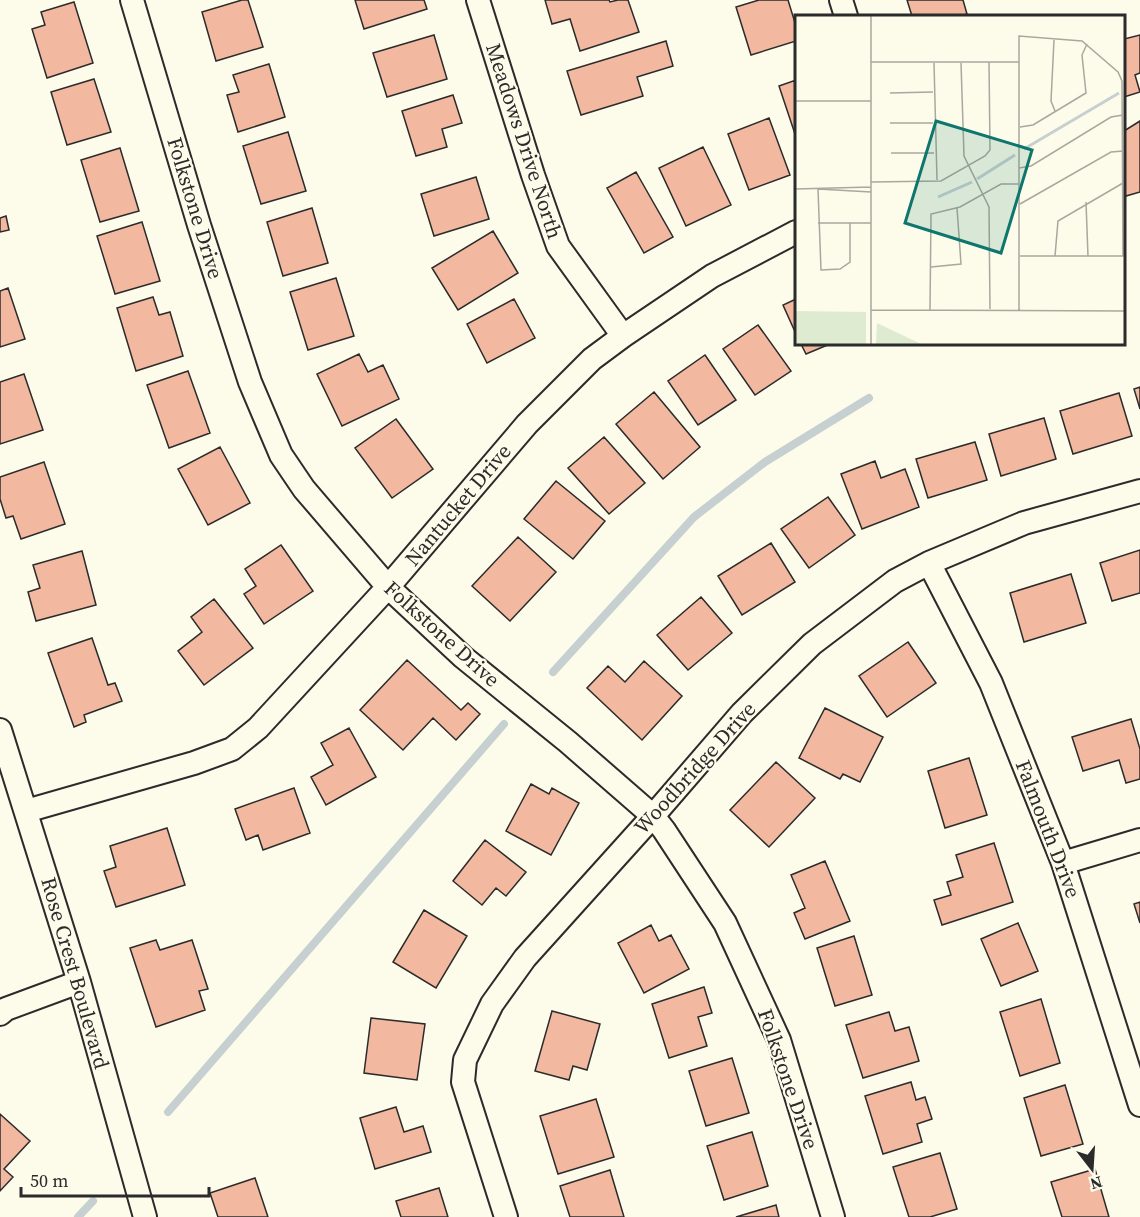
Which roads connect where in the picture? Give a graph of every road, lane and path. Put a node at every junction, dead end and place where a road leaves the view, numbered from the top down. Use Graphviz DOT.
graph roads {
  1 [pos="132,0"];
  2 [pos="478,0"];
  3 [pos="841,0"];
  4 [pos="846,15"];
  5 [pos="795,233"];
  6 [pos="622,336"];
  7 [pos="1140,492"];
  8 [pos="929,563"];
  9 [pos="388,587"];
  10 [pos="0,730"];
  11 [pos="26,811"];
  12 [pos="653,816"];
  13 [pos="1140,840"];
  14 [pos="1063,863"];
  15 [pos="78,982"];
  16 [pos="0,1014"];
  17 [pos="1140,1105"];
  18 [pos="145,1217"];
  19 [pos="506,1217"];
  20 [pos="833,1217"];
  1 -- 9 [label="street, Folkstone Drive"];
  2 -- 6 [label="street, Meadows Drive North"];
  3 -- 4 [label="street"];
  5 -- 6 [label="street, Nantucket Drive"];
  6 -- 9 [label="street, Nantucket Drive"];
  7 -- 8 [label="street, Woodbridge Drive"];
  8 -- 12 [label="street, Woodbridge Drive"];
  8 -- 14 [label="street, Falmouth Drive"];
  9 -- 11 [label="street, Nantucket Drive"];
  9 -- 12 [label="street, Folkstone Drive"];
  10 -- 11 [label="street, Rose Crest Boulevard"];
  11 -- 15 [label="street, Rose Crest Boulevard"];
  12 -- 19 [label="street, Woodbridge Drive"];
  12 -- 20 [label="street, Folkstone Drive"];
  13 -- 14 [label="street"];
  14 -- 17 [label="street, Falmouth Drive"];
  15 -- 16 [label="street"];
  15 -- 18 [label="street, Rose Crest Boulevard"];
}
